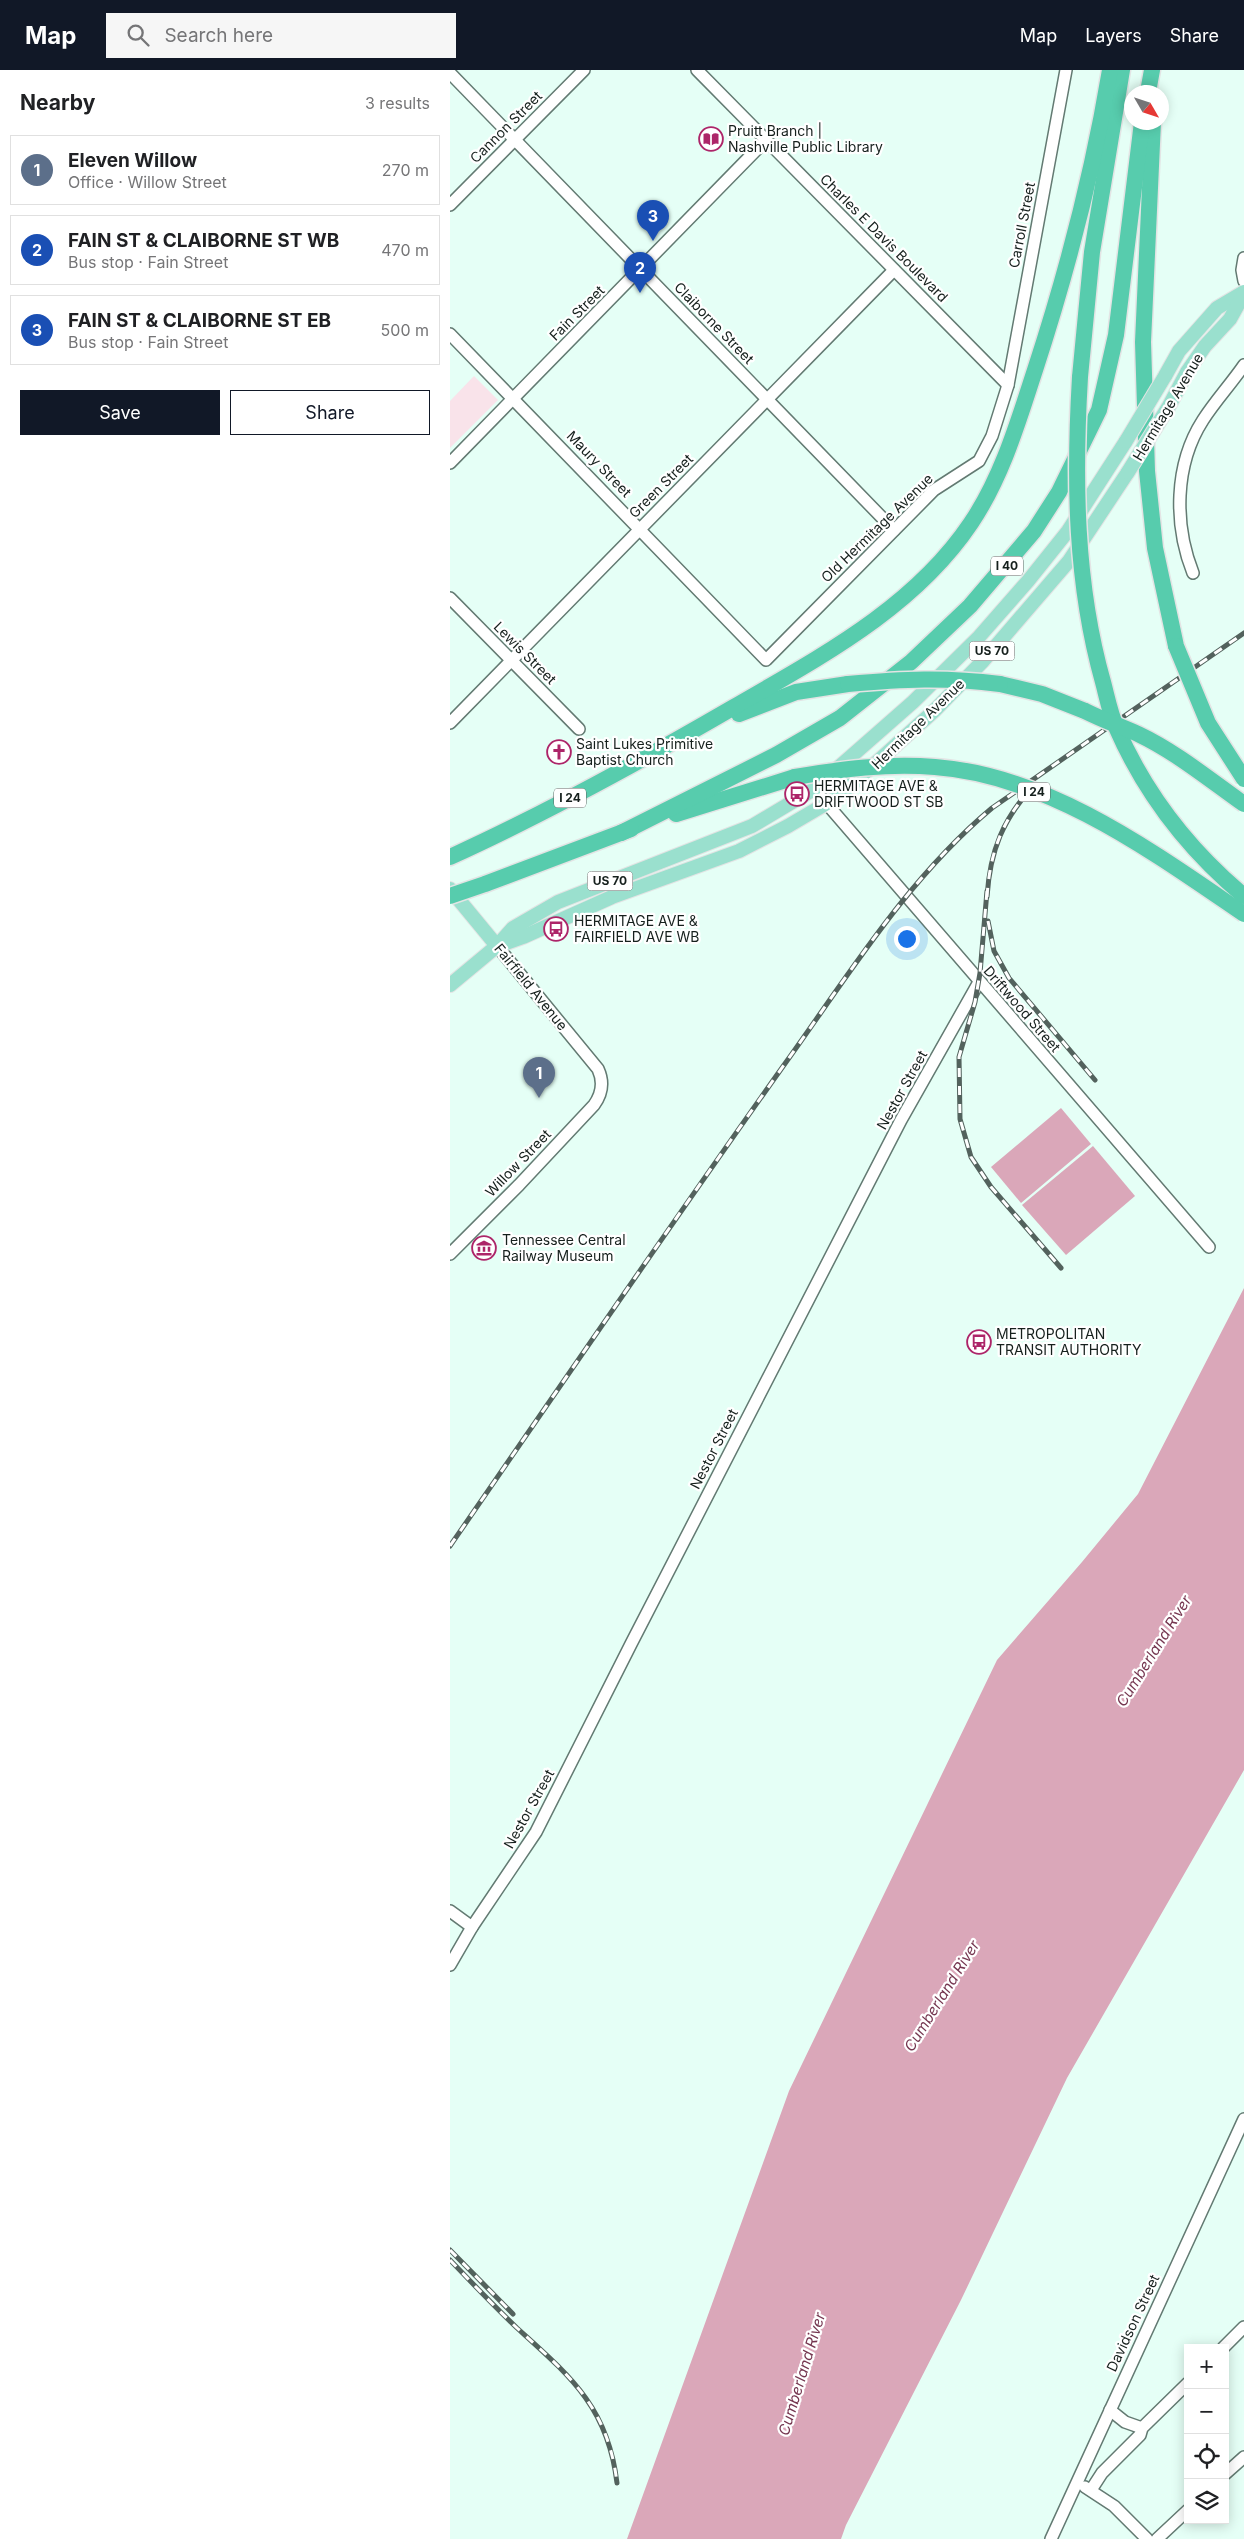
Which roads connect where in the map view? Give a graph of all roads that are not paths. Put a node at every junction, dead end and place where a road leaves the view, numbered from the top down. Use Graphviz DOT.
graph roads {
  1 [pos="584,70"];
  2 [pos="697,70"];
  3 [pos="1066,70"];
  4 [pos="1102,70"];
  5 [pos="1110,70"];
  6 [pos="1122,70"];
  7 [pos="1152,70"];
  8 [pos="1156,70"];
  9 [pos="450,73"];
  10 [pos="1149,85"];
  11 [pos="1155,85"];
  12 [pos="1103,109"];
  13 [pos="1141,130"];
  14 [pos="1153,130"];
  15 [pos="515,139"];
  16 [pos="766,140"];
  17 [pos="450,205"];
  18 [pos="1244,258"];
  19 [pos="641,269"];
  20 [pos="894,270"];
  21 [pos="1244,281"];
  22 [pos="1244,293"];
  23 [pos="450,334"];
  24 [pos="1244,364"];
  25 [pos="1008,385"];
  26 [pos="513,398"];
  27 [pos="767,400"];
  28 [pos="1145,408"];
  29 [pos="450,463"];
  30 [pos="640,529"];
  31 [pos="894,530"];
  32 [pos="1193,573"];
  33 [pos="450,598"];
  34 [pos="766,660"];
  35 [pos="511,661"];
  36 [pos="450,723"];
  37 [pos="579,729"];
  38 [pos="673,743"];
  39 [pos="1244,779"];
  40 [pos="814,789"];
  41 [pos="828,804"];
  42 [pos="1244,804"];
  43 [pos="621,833"];
  44 [pos="457,854"];
  45 [pos="450,889"];
  46 [pos="450,896"];
  47 [pos="1244,896"];
  48 [pos="1244,914"];
  49 [pos="497,946"];
  50 [pos="979,982"];
  51 [pos="450,985"];
  52 [pos="601,1090"];
  53 [pos="1209,1247"];
  54 [pos="450,1254"];
  55 [pos="450,1911"];
  56 [pos="472,1927"];
  57 [pos="450,1965"];
  58 [pos="1244,2119"];
  59 [pos="1244,2327"];
  60 [pos="1227,2344"];
  61 [pos="1184,2387"];
  62 [pos="1110,2410"];
  63 [pos="1142,2428"];
  64 [pos="1244,2456"];
  65 [pos="1229,2470"];
  66 [pos="1077,2482"];
  67 [pos="1091,2490"];
  68 [pos="1184,2514"];
  69 [pos="1051,2539"];
  70 [pos="1147,2539"];
  71 [pos="1157,2539"];
  1 -- 15 [label="street, Cannon Street"];
  2 -- 16 [label="street, Charles E Davis Boulevard"];
  3 -- 25 [label="street, Carroll Street"];
  4 -- 12 [label="highway"];
  5 -- 12 [label="highway"];
  6 -- 47 [label="highway, bridge"];
  7 -- 10 [label="highway"];
  8 -- 11 [label="highway"];
  9 -- 15 [label="street, Claiborne Street"];
  12 -- 38 [label="highway"];
  13 -- 43 [label="highway, I 40"];
  14 -- 28 [label="highway"];
  15 -- 17 [label="street, Cannon Street"];
  15 -- 19 [label="street, Claiborne Street"];
  16 -- 19 [label="street, Fain Street"];
  16 -- 20 [label="street, Charles E Davis Boulevard"];
  18 -- 21 [label="street"];
  19 -- 26 [label="street, Fain Street"];
  19 -- 27 [label="street, Claiborne Street"];
  20 -- 25 [label="street, Charles E Davis Boulevard"];
  20 -- 27 [label="street, Green Street"];
  22 -- 28 [label="main road, Hermitage Avenue / US 70, bridge"];
  22 -- 41 [label="main road, Hermitage Avenue / US 70, bridge"];
  23 -- 26 [label="street, Maury Street"];
  24 -- 32 [label="street"];
  25 -- 31 [label="street, Old Hermitage Avenue"];
  26 -- 29 [label="street, Fain Street"];
  26 -- 30 [label="street, Maury Street"];
  27 -- 30 [label="street, Green Street"];
  27 -- 31 [label="street, Claiborne Street"];
  28 -- 39 [label="highway, bridge"];
  28 -- 40 [label="main road, Hermitage Avenue / US 70, bridge"];
  30 -- 34 [label="street, Maury Street"];
  30 -- 35 [label="street, Green Street"];
  31 -- 34 [label="street, Old Hermitage Avenue"];
  33 -- 35 [label="street, Lewis Street"];
  35 -- 36 [label="street, Green Street"];
  35 -- 37 [label="street, Lewis Street"];
  38 -- 42 [label="highway, I 24, bridge"];
  38 -- 44 [label="highway, I 24"];
  40 -- 41 [label="street, Driftwood Street"];
  40 -- 49 [label="main road, Hermitage Avenue / US 70"];
  41 -- 49 [label="main road, Hermitage Avenue / US 70"];
  41 -- 50 [label="street, Driftwood Street"];
  43 -- 46 [label="highway, I 24, bridge"];
  43 -- 48 [label="highway, I 24, bridge"];
  45 -- 49 [label="main road, Fairfield Avenue"];
  49 -- 51 [label="main road, Hermitage Avenue / US 70"];
  49 -- 52 [label="street, Fairfield Avenue"];
  50 -- 53 [label="street, Driftwood Street"];
  50 -- 56 [label="street, Nestor Street"];
  52 -- 54 [label="street, Willow Street"];
  55 -- 56 [label="street"];
  56 -- 57 [label="street, Nestor Street"];
  58 -- 62 [label="street, Davidson Street"];
  59 -- 60 [label="street"];
  61 -- 63 [label="street"];
  62 -- 63 [label="street"];
  62 -- 66 [label="street, Davidson Street"];
  63 -- 67 [label="street"];
  64 -- 65 [label="street"];
  66 -- 67 [label="street"];
  66 -- 69 [label="street, Davidson Street"];
  67 -- 70 [label="street"];
  68 -- 71 [label="street"];
}
